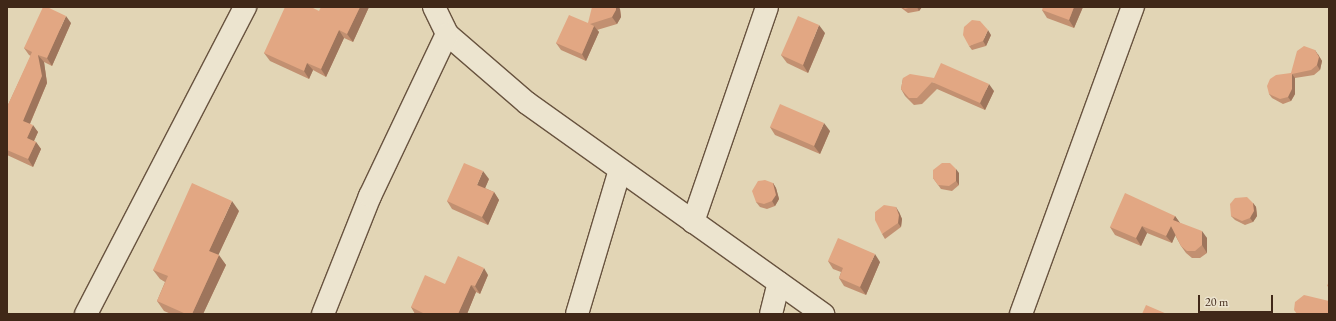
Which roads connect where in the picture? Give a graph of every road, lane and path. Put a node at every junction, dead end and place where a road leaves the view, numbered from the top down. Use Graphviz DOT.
graph roads {
  1 [pos="245,7"];
  2 [pos="434,7"];
  3 [pos="767,7"];
  4 [pos="1133,7"];
  5 [pos="447,34"];
  6 [pos="620,170"];
  7 [pos="693,222"];
  8 [pos="779,283"];
  9 [pos="86,314"];
  10 [pos="322,314"];
  11 [pos="577,314"];
  12 [pos="771,314"];
  13 [pos="823,314"];
  14 [pos="1021,314"];
  1 -- 9 [label="street"];
  2 -- 5 [label="street"];
  3 -- 7 [label="street"];
  4 -- 14 [label="street"];
  5 -- 6 [label="street"];
  5 -- 10 [label="street"];
  6 -- 7 [label="street"];
  6 -- 11 [label="street"];
  7 -- 8 [label="street"];
  8 -- 12 [label="street"];
  8 -- 13 [label="street"];
}
